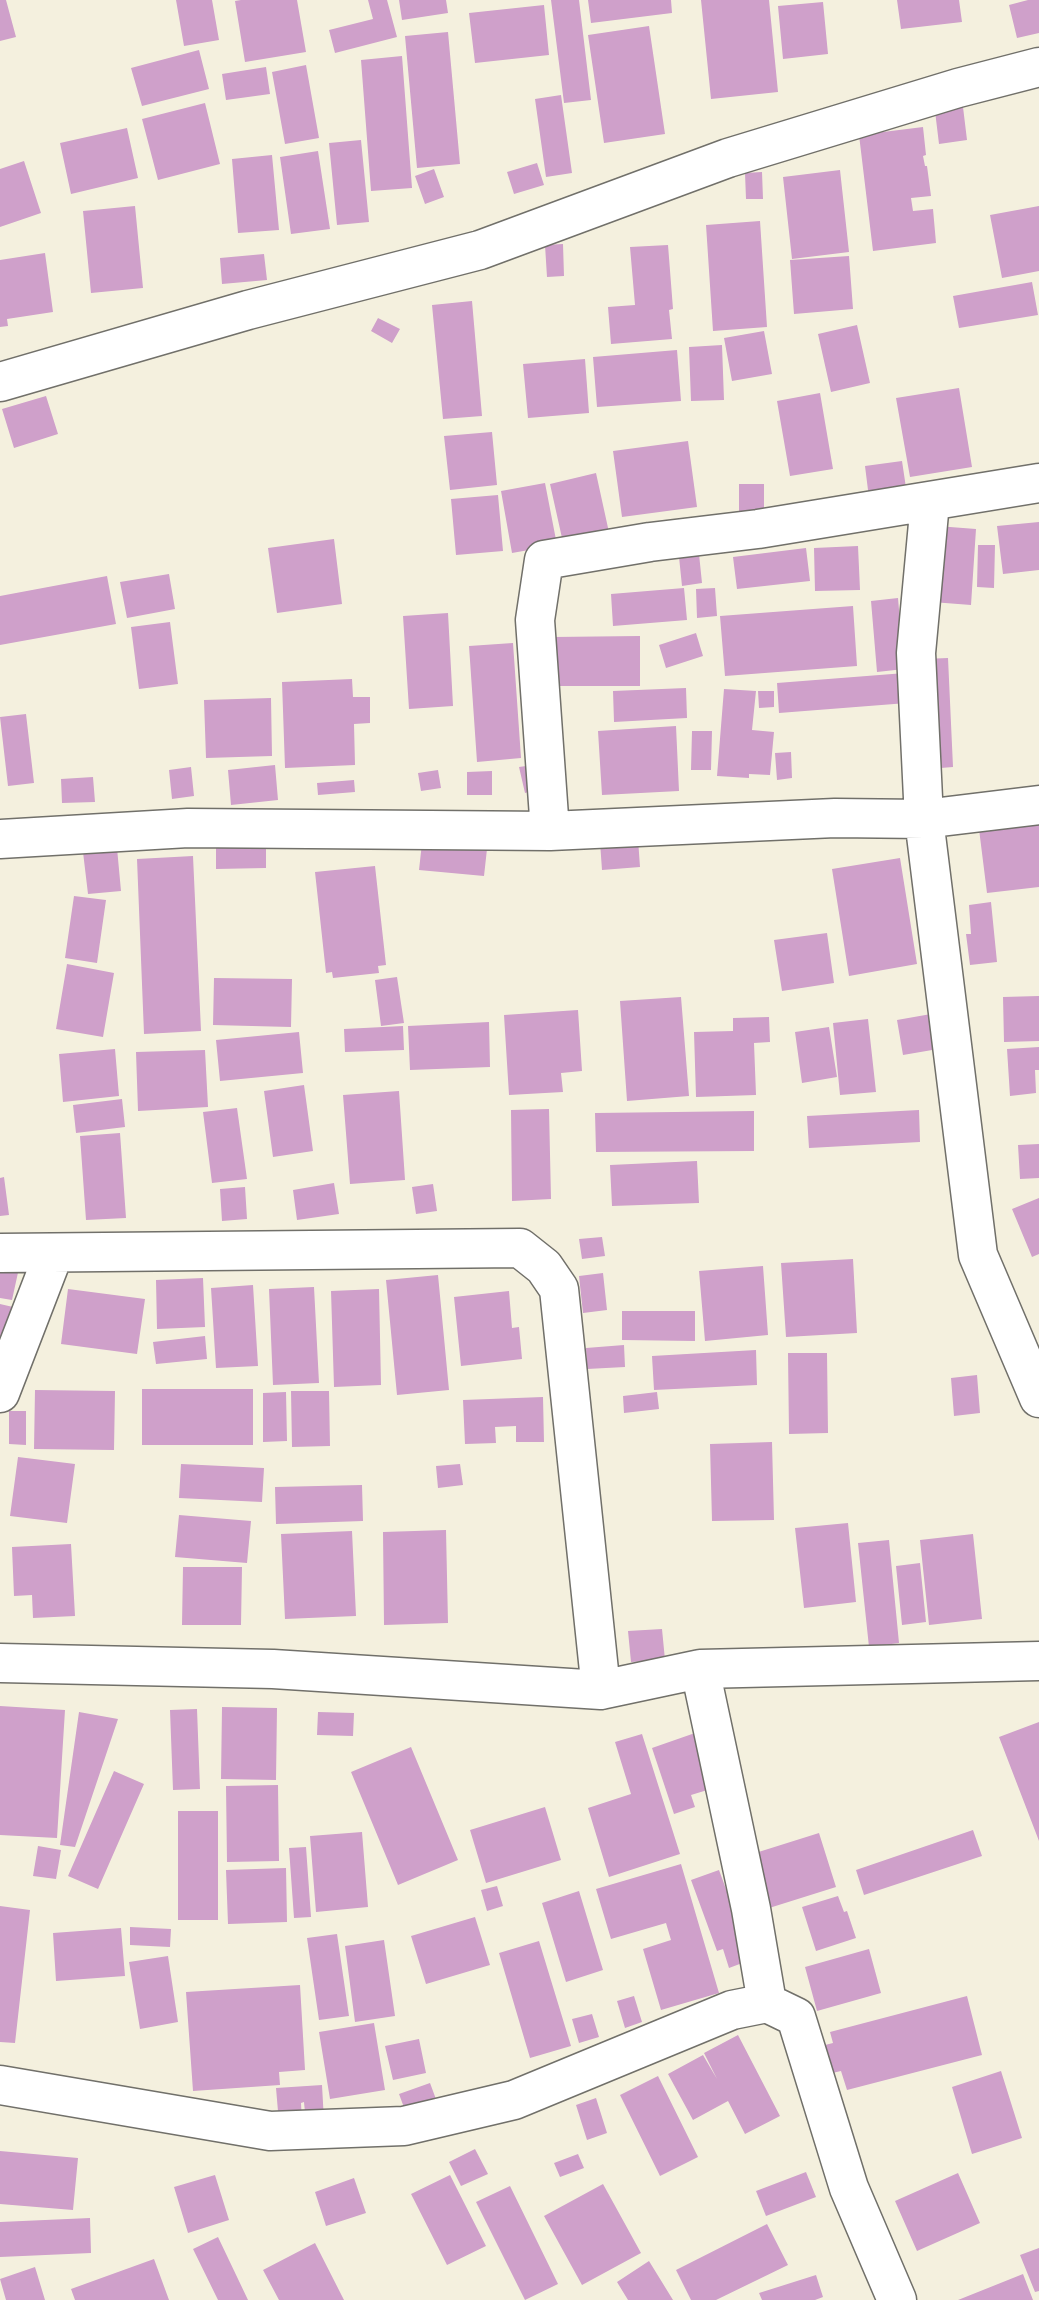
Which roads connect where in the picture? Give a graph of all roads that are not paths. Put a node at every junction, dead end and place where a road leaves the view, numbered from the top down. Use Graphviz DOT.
graph roads {
  1 [pos="1039,67"];
  2 [pos="0,382"];
  3 [pos="1039,483"];
  4 [pos="930,502"];
  5 [pos="1039,805"];
  6 [pos="924,819"];
  7 [pos="550,831"];
  8 [pos="0,839"];
  9 [pos="54,1253"];
  10 [pos="0,1254"];
  11 [pos="0,1393"];
  12 [pos="1039,1398"];
  13 [pos="1039,1661"];
  14 [pos="0,1663"];
  15 [pos="700,1668"];
  16 [pos="601,1690"];
  17 [pos="767,2003"];
  18 [pos="0,2085"];
  19 [pos="897,2300"];
  1 -- 2 [label="street"];
  3 -- 4 [label="street"];
  4 -- 6 [label="street"];
  4 -- 7 [label="street"];
  5 -- 6 [label="street"];
  6 -- 7 [label="street"];
  6 -- 12 [label="street"];
  7 -- 8 [label="street"];
  9 -- 10 [label="street"];
  9 -- 11 [label="street"];
  9 -- 16 [label="street"];
  13 -- 15 [label="street"];
  14 -- 16 [label="street"];
  15 -- 16 [label="street"];
  15 -- 17 [label="street"];
  17 -- 18 [label="street"];
  17 -- 19 [label="street"];
}
